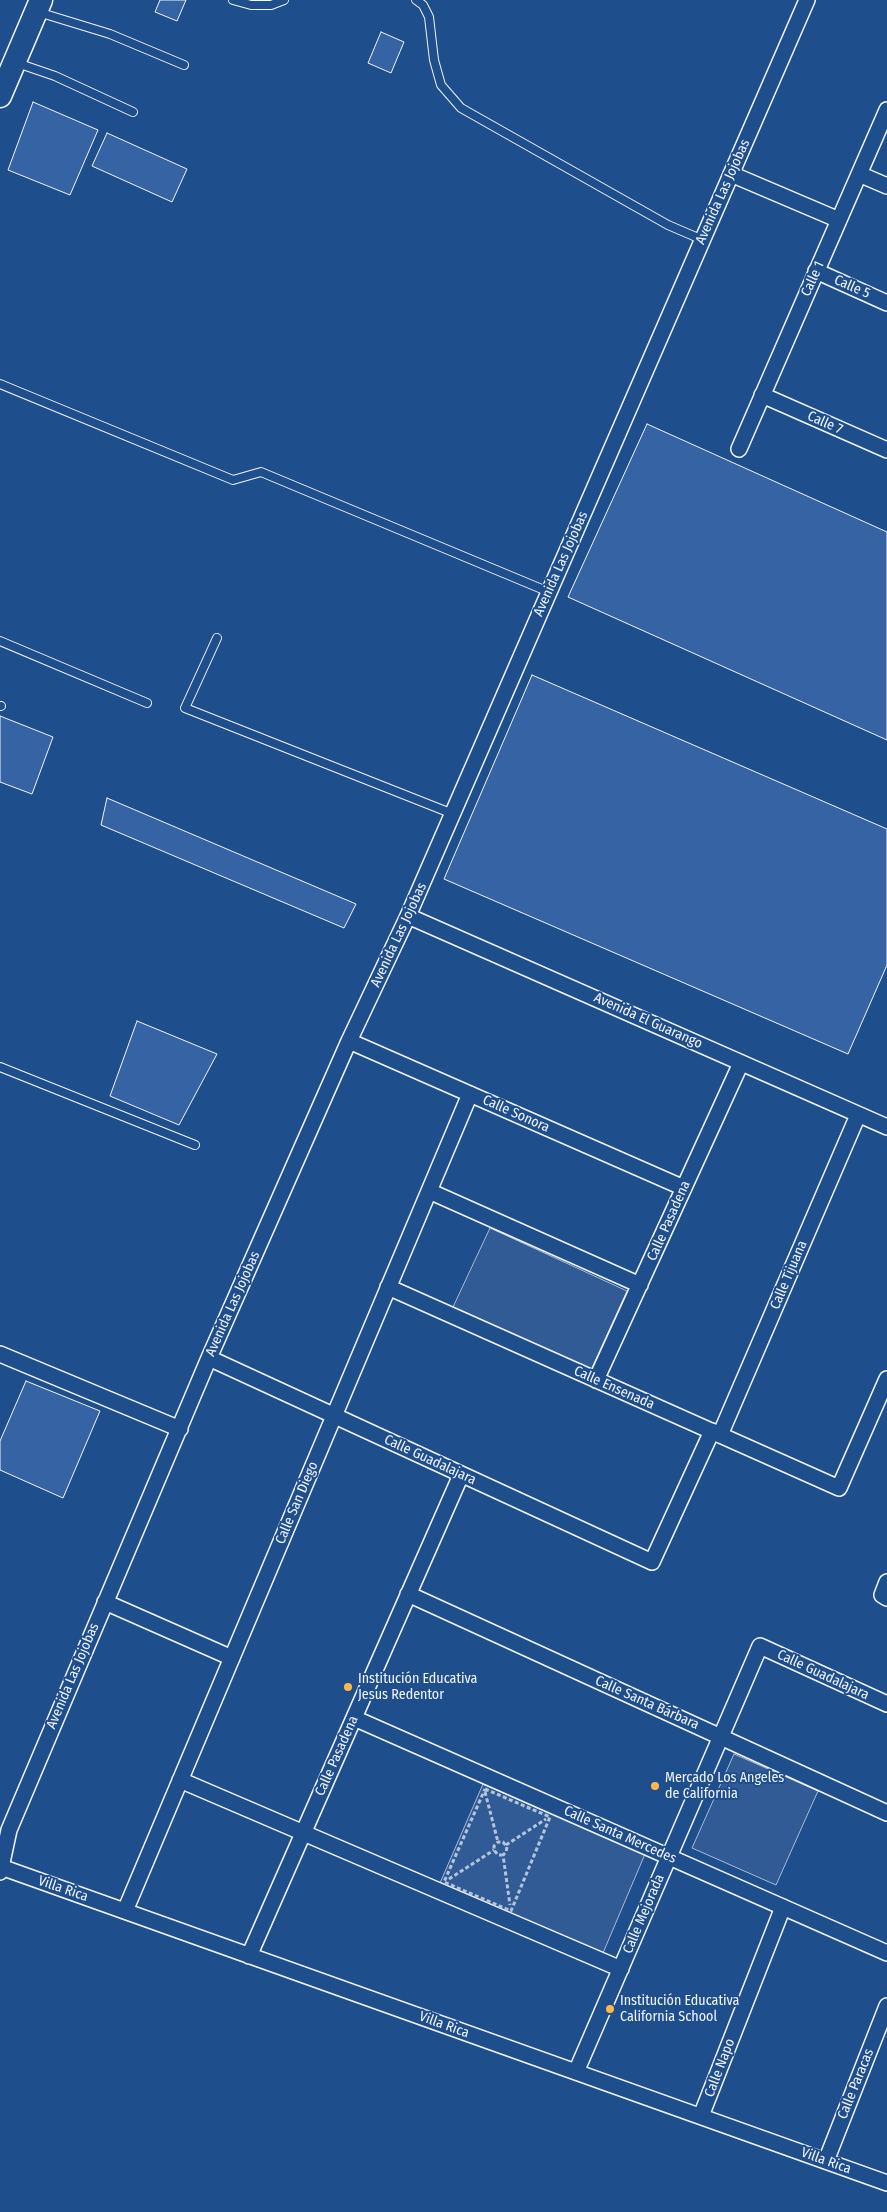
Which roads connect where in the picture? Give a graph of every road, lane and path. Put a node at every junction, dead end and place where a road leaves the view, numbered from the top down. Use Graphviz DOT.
graph roads {
  1 [pos="234,0"];
  2 [pos="284,0"];
  3 [pos="416,0"];
  4 [pos="807,0"];
  5 [pos="38,6"];
  6 [pos="15,62"];
  7 [pos="184,65"];
  8 [pos="0,96"];
  9 [pos="887,110"];
  10 [pos="133,112"];
  11 [pos="731,174"];
  12 [pos="859,174"];
  13 [pos="887,186"];
  14 [pos="839,220"];
  15 [pos="703,240"];
  16 [pos="816,271"];
  17 [pos="887,303"];
  18 [pos="0,384"];
  19 [pos="762,395"];
  20 [pos="739,448"];
  21 [pos="887,450"];
  22 [pos="549,592"];
  23 [pos="217,638"];
  24 [pos="0,641"];
  25 [pos="147,703"];
  26 [pos="452,814"];
  27 [pos="408,916"];
  28 [pos="349,1041"];
  29 [pos="741,1062"];
  30 [pos="0,1067"];
  31 [pos="470,1094"];
  32 [pos="858,1114"];
  33 [pos="887,1127"];
  34 [pos="195,1145"];
  35 [pos="684,1188"];
  36 [pos="429,1191"];
  37 [pos="640,1285"];
  38 [pos="388,1288"];
  39 [pos="0,1354"];
  40 [pos="209,1358"];
  41 [pos="887,1378"];
  42 [pos="596,1380"];
  43 [pos="334,1416"];
  44 [pos="180,1429"];
  45 [pos="716,1433"];
  46 [pos="461,1474"];
  47 [pos="652,1562"];
  48 [pos="887,1582"];
  49 [pos="408,1594"];
  50 [pos="887,1598"];
  51 [pos="105,1602"];
  52 [pos="760,1646"];
  53 [pos="232,1658"];
  54 [pos="887,1704"];
  55 [pos="354,1718"];
  56 [pos="720,1737"];
  57 [pos="180,1780"];
  58 [pos="487,1783"];
  59 [pos="552,1811"];
  60 [pos="887,1813"];
  61 [pos="4,1828"];
  62 [pos="304,1832"];
  63 [pos="498,1842"];
  64 [pos="506,1845"];
  65 [pos="494,1850"];
  66 [pos="503,1855"];
  67 [pos="669,1857"];
  68 [pos="1,1870"];
  69 [pos="442,1887"];
  70 [pos="783,1907"];
  71 [pos="125,1911"];
  72 [pos="509,1916"];
  73 [pos="887,1953"];
  74 [pos="249,1956"];
  75 [pos="621,1969"];
  76 [pos="887,2006"];
  77 [pos="576,2072"];
  78 [pos="701,2116"];
  79 [pos="826,2161"];
  80 [pos="887,2183"];
  1 -- 2 [label="lane"];
  3 -- 15 [label="lane"];
  4 -- 11 [label="street, Avenida Las Jojobas"];
  5 -- 6 [label="main road"];
  5 -- 7 [label="lane"];
  6 -- 8 [label="main road"];
  6 -- 10 [label="lane"];
  9 -- 12 [label="street, Calle 1"];
  11 -- 14 [label="street"];
  11 -- 15 [label="street, Avenida Las Jojobas"];
  12 -- 13 [label="street"];
  12 -- 14 [label="street, Calle 1"];
  14 -- 16 [label="street, Calle 1"];
  15 -- 22 [label="street, Avenida Las Jojobas"];
  16 -- 17 [label="street, Calle 5"];
  16 -- 19 [label="street, Calle 1"];
  18 -- 22 [label="lane"];
  19 -- 20 [label="street, Calle 1"];
  19 -- 21 [label="street, Calle 7"];
  22 -- 26 [label="street, Avenida Las Jojobas"];
  23 -- 26 [label="lane"];
  24 -- 25 [label="lane"];
  26 -- 27 [label="street, Avenida Las Jojobas"];
  27 -- 28 [label="street, Avenida Las Jojobas"];
  27 -- 29 [label="street, Avenida El Guarango"];
  28 -- 31 [label="street, Calle Sonora"];
  28 -- 40 [label="street, Avenida Las Jojobas"];
  29 -- 32 [label="street, Avenida El Guarango"];
  29 -- 35 [label="street, Calle Pasadena"];
  30 -- 34 [label="lane"];
  31 -- 35 [label="street, Calle Sonora"];
  31 -- 36 [label="street, Calle San Diego"];
  32 -- 33 [label="street, Avenida El Guarango"];
  32 -- 45 [label="street, Calle Tijuana"];
  35 -- 37 [label="street, Calle Pasadena"];
  36 -- 37 [label="street"];
  36 -- 38 [label="street, Calle San Diego"];
  37 -- 42 [label="street, Calle Pasadena"];
  38 -- 42 [label="street, Calle Ensenada"];
  38 -- 43 [label="street, Calle San Diego"];
  39 -- 44 [label="street"];
  40 -- 43 [label="street, Calle Guadalajara"];
  40 -- 44 [label="street, Avenida Las Jojobas"];
  41 -- 45 [label="street, Calle Ensenada"];
  42 -- 45 [label="street, Calle Ensenada"];
  43 -- 46 [label="street, Calle Guadalajara"];
  43 -- 53 [label="street, Calle San Diego"];
  44 -- 51 [label="street, Avenida Las Jojobas"];
  45 -- 47 [label="street, Calle Tijuana"];
  46 -- 47 [label="street, Calle Guadalajara"];
  46 -- 49 [label="street, Calle Pasadena"];
  48 -- 50 [label="street"];
  49 -- 55 [label="street, Calle Pasadena"];
  49 -- 56 [label="street, Calle Santa Bárbara"];
  51 -- 53 [label="street"];
  51 -- 61 [label="street, Avenida Las Jojobas"];
  52 -- 54 [label="street, Calle Guadalajara"];
  52 -- 56 [label="street, Calle Mejorada"];
  53 -- 57 [label="street, Calle San Diego"];
  55 -- 58 [label="street, Calle Santa Mercedes"];
  55 -- 62 [label="street, Calle Pasadena"];
  56 -- 60 [label="street, Calle Santa Bárbara"];
  56 -- 67 [label="street, Calle Mejorada"];
  57 -- 62 [label="street"];
  57 -- 71 [label="street, Calle San Diego"];
  58 -- 59 [label="street, Calle Santa Mercedes"];
  58 -- 59 [label="path"];
  58 -- 63 [label="path"];
  58 -- 69 [label="path"];
  59 -- 64 [label="path"];
  59 -- 67 [label="street, Calle Santa Mercedes"];
  59 -- 72 [label="path"];
  61 -- 68 [label="street, Avenida Las Jojobas"];
  62 -- 69 [label="street"];
  62 -- 74 [label="street, Calle Pasadena"];
  63 -- 64 [label="path"];
  63 -- 65 [label="path"];
  64 -- 66 [label="path"];
  65 -- 66 [label="path"];
  65 -- 69 [label="path"];
  66 -- 72 [label="path"];
  67 -- 70 [label="street, Calle Santa Mercedes"];
  67 -- 75 [label="street, Calle Mejorada"];
  68 -- 71 [label="street, Villa Rica"];
  69 -- 72 [label="street"];
  69 -- 72 [label="path"];
  70 -- 73 [label="street, Calle Santa Mercedes"];
  70 -- 78 [label="street, Calle Napo"];
  71 -- 74 [label="street, Villa Rica"];
  72 -- 75 [label="street"];
  74 -- 77 [label="street, Villa Rica"];
  75 -- 77 [label="street, Calle Mejorada"];
  76 -- 79 [label="street, Calle Paracas"];
  77 -- 78 [label="street, Villa Rica"];
  78 -- 79 [label="street, Villa Rica"];
  79 -- 80 [label="street, Villa Rica"];
}
